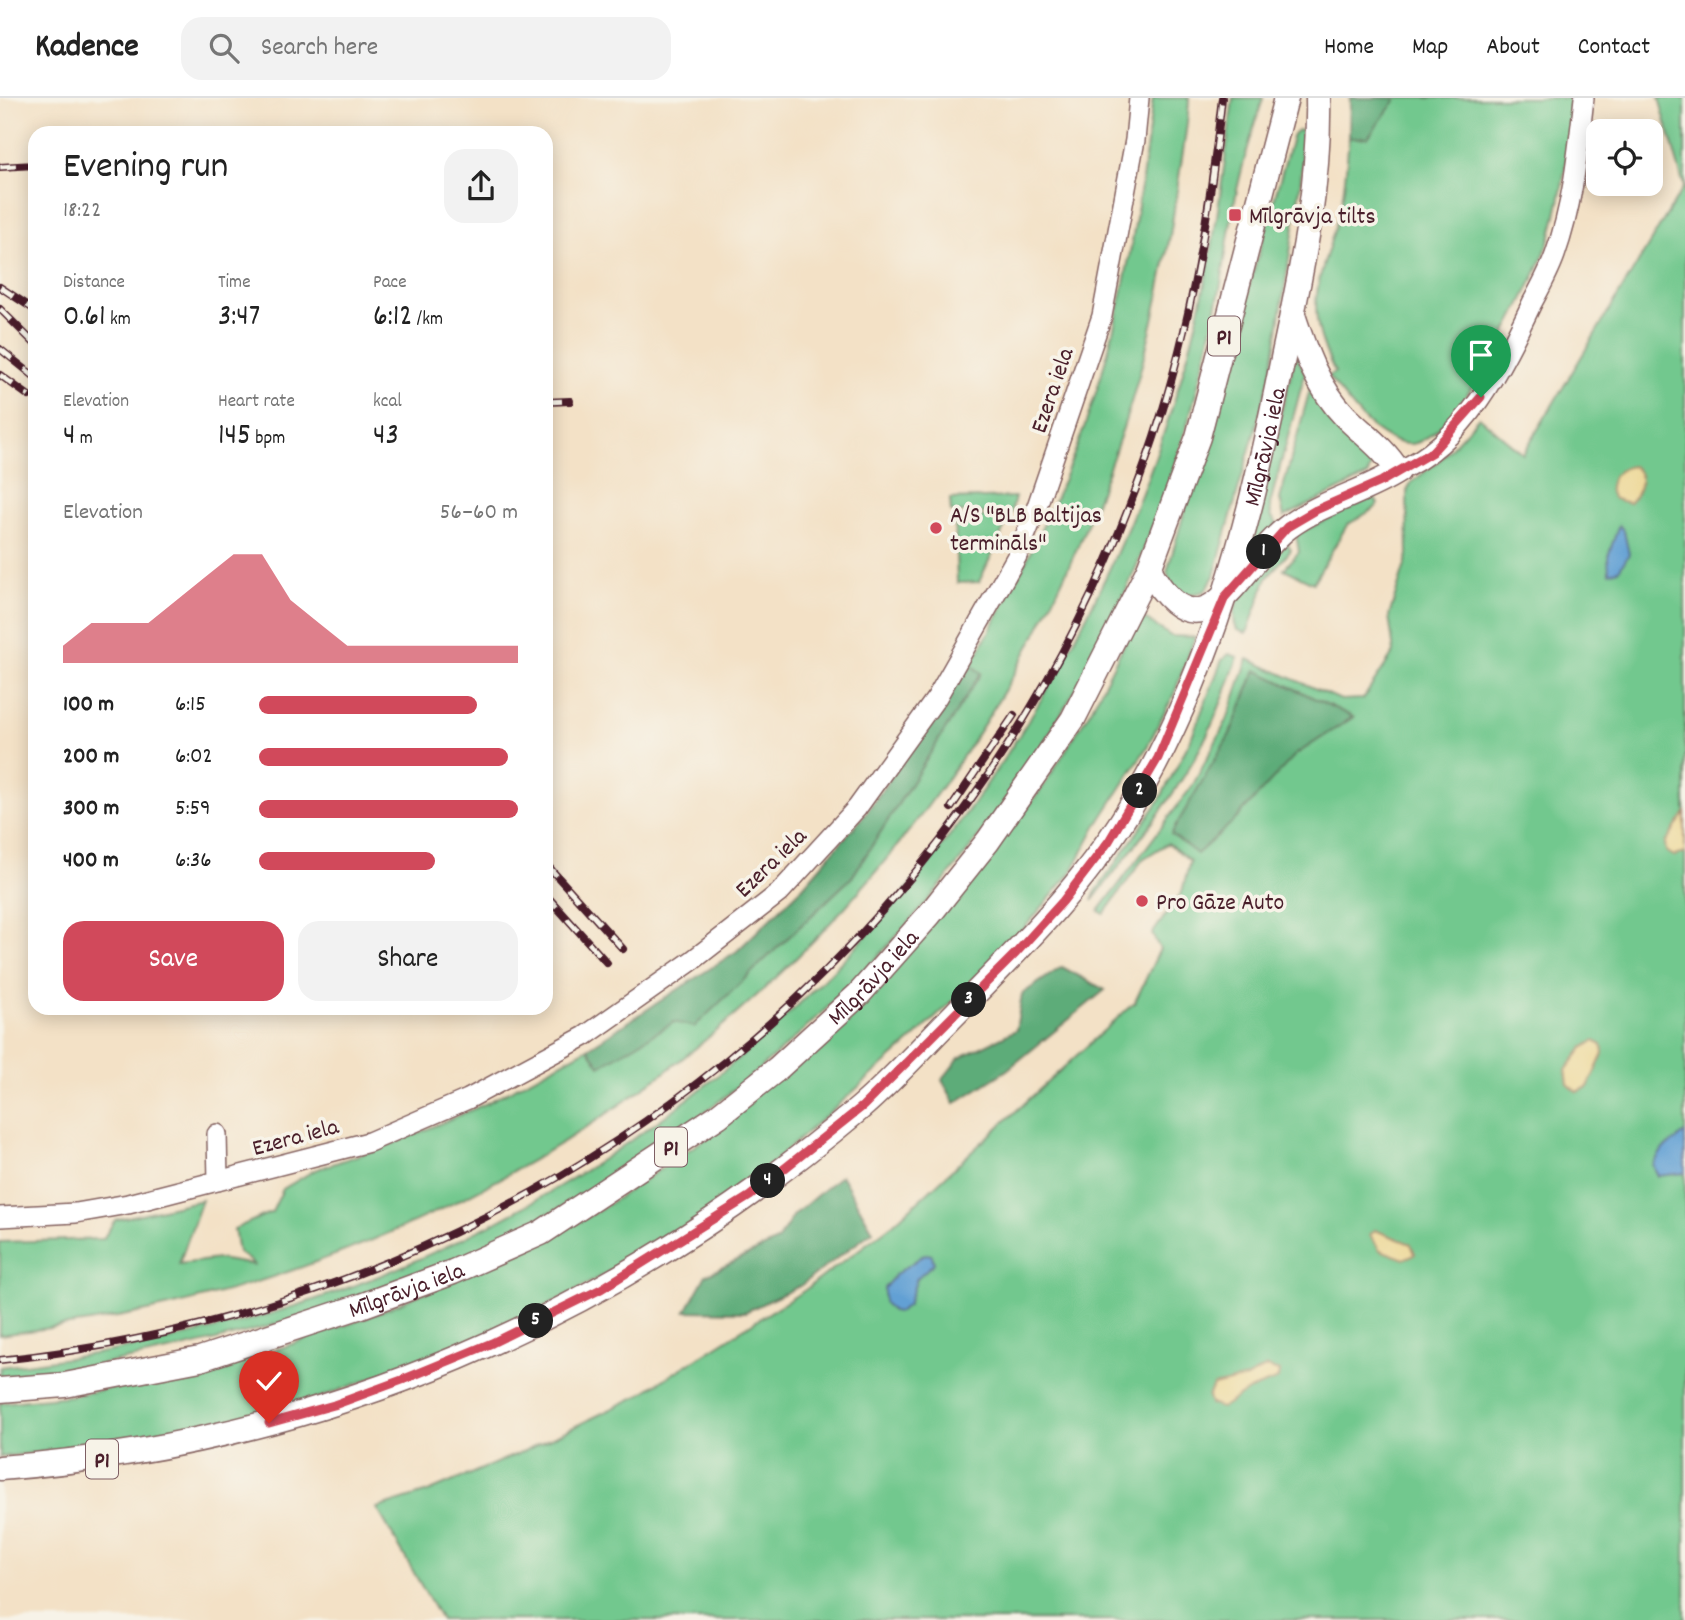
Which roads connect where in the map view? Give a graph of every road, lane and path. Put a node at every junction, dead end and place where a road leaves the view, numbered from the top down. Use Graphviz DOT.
graph roads {
  1 [pos="1139,98"];
  2 [pos="1286,98"];
  3 [pos="1318,98"];
  4 [pos="1584,98"];
  5 [pos="1292,313"];
  6 [pos="1398,471"];
  7 [pos="1149,569"];
  8 [pos="1225,597"];
  9 [pos="217,1134"];
  10 [pos="218,1181"];
  11 [pos="0,1217"];
  12 [pos="0,1390"];
  13 [pos="0,1468"];
  1 -- 10 [label="street, Ezera iela"];
  2 -- 7 [label="main road, Mīlgrāvja iela / P1"];
  3 -- 5 [label="main road, Mīlgrāvja iela / P1"];
  4 -- 6 [label="street"];
  5 -- 6 [label="main road"];
  5 -- 8 [label="main road, Mīlgrāvja iela / P1"];
  6 -- 8 [label="main road"];
  7 -- 8 [label="main road"];
  7 -- 12 [label="main road, Mīlgrāvja iela / P1"];
  8 -- 13 [label="main road, Mīlgrāvja iela / P1"];
  9 -- 10 [label="street"];
  10 -- 11 [label="street, Ezera iela"];
}
